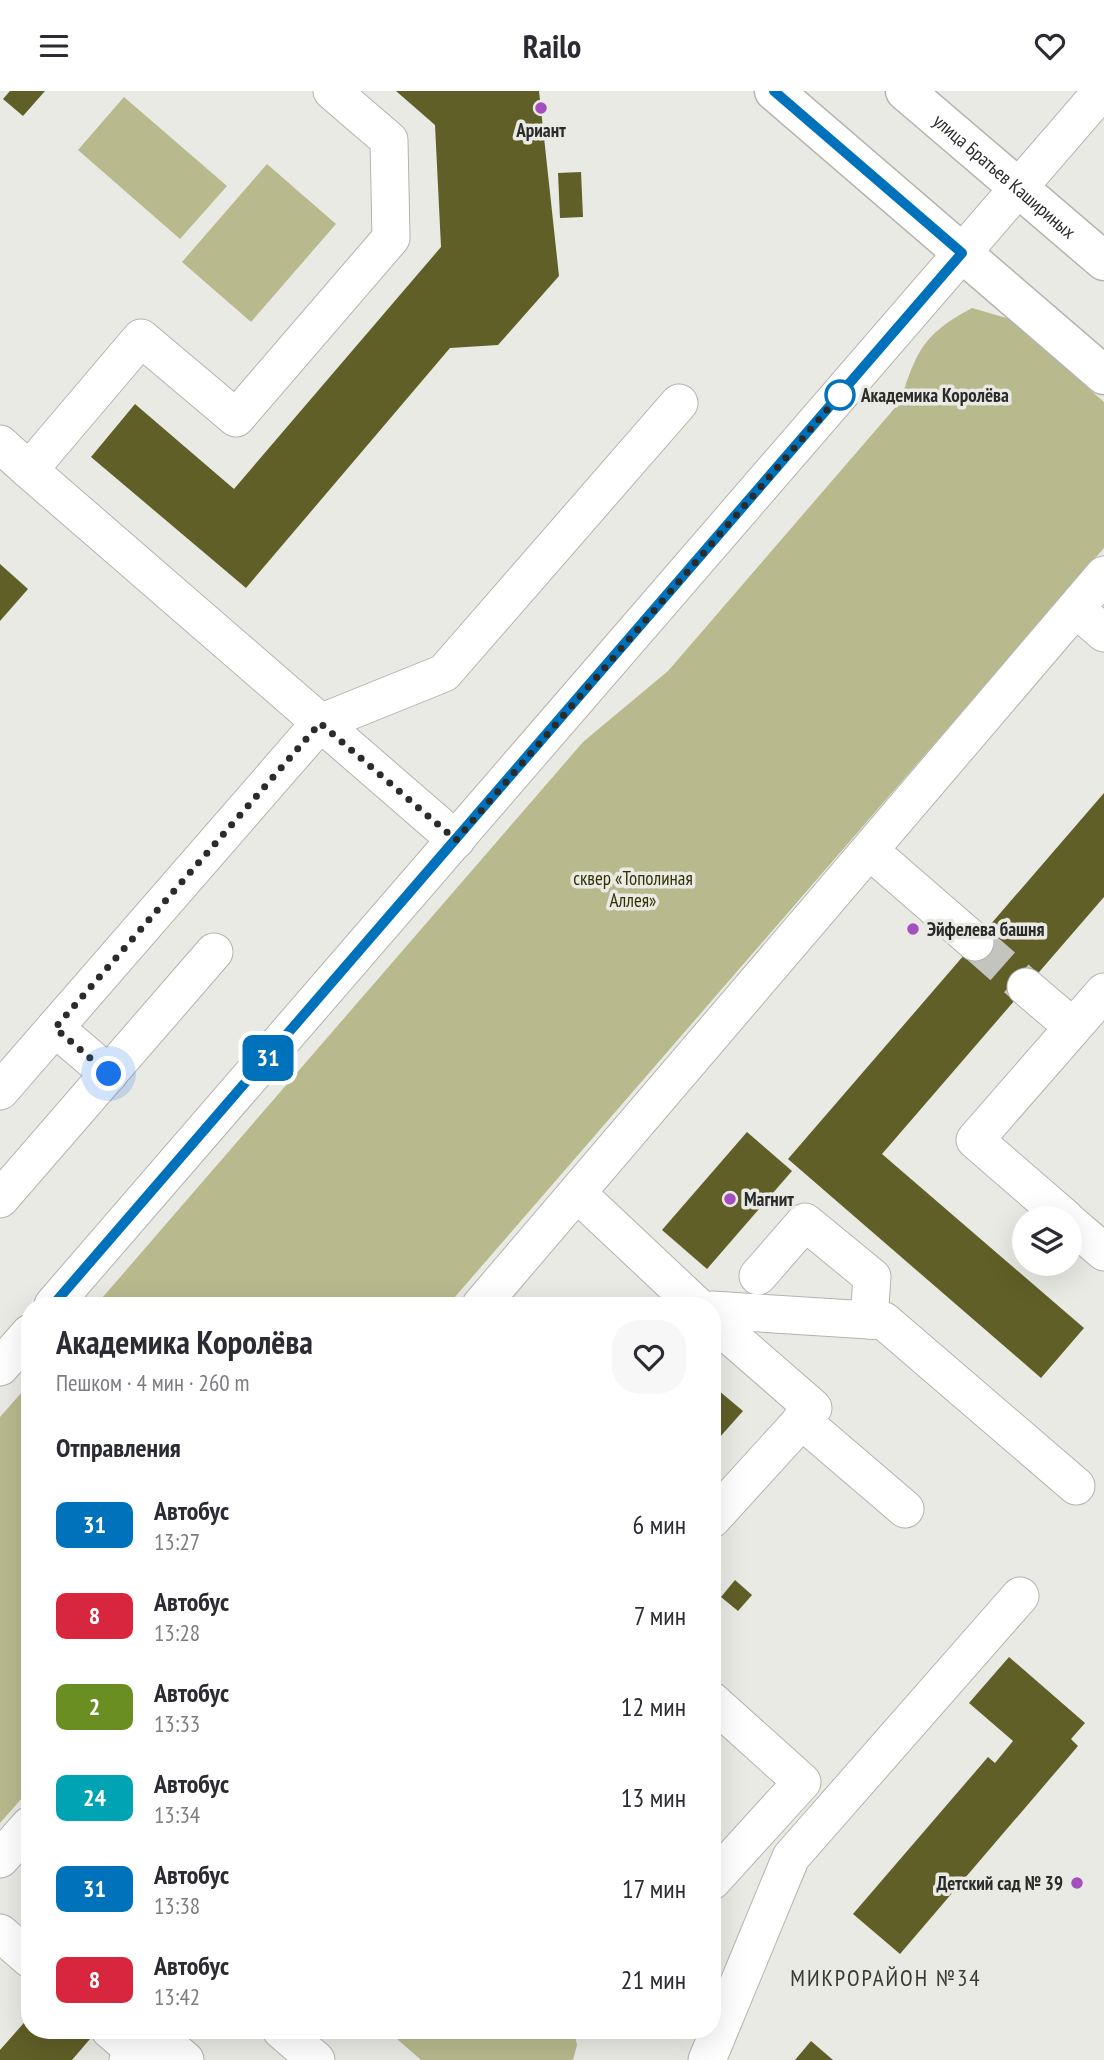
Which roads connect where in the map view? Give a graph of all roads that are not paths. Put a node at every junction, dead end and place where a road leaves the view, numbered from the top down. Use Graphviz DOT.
graph roads {
  1 [pos="332,91"];
  2 [pos="774,91"];
  3 [pos="905,91"];
  4 [pos="1102,91"];
  5 [pos="1018,188"];
  6 [pos="962,253"];
  7 [pos="1104,261"];
  8 [pos="1104,376"];
  9 [pos="678,403"];
  10 [pos="0,445"];
  11 [pos="29,470"];
  12 [pos="1104,575"];
  13 [pos="1076,609"];
  14 [pos="1104,633"];
  15 [pos="320,723"];
  16 [pos="456,840"];
  17 [pos="870,852"];
  18 [pos="975,942"];
  19 [pos="214,952"];
  20 [pos="1026,987"];
  21 [pos="1104,992"];
  22 [pos="1073,1027"];
  23 [pos="55,1028"];
  24 [pos="109,1074"];
  25 [pos="0,1091"];
  26 [pos="578,1194"];
  27 [pos="0,1199"];
  28 [pos="1051,1206"];
  29 [pos="1082,1233"];
  30 [pos="1104,1252"];
  31 [pos="758,1276"];
  32 [pos="60,1297"];
  33 [pos="488,1297"];
  34 [pos="687,1297"];
  35 [pos="721,1311"];
  36 [pos="869,1320"];
  37 [pos="721,1328"];
  38 [pos="21,1343"];
  39 [pos="0,1367"];
  40 [pos="801,1420"];
  41 [pos="1076,1486"];
  42 [pos="721,1509"];
  43 [pos="905,1509"];
  44 [pos="1020,1596"];
  45 [pos="721,1709"];
  46 [pos="21,1835"];
  47 [pos="0,1859"];
  48 [pos="721,1871"];
  49 [pos="0,1933"];
  50 [pos="21,1951"];
  51 [pos="721,2026"];
  52 [pos="292,2039"];
  53 [pos="716,2039"];
  54 [pos="316,2060"];
  55 [pos="707,2060"];
  1 -- 11 [label="street"];
  2 -- 6 [label="main road"];
  3 -- 5 [label="main road, улица Братьев Кашириных"];
  4 -- 5 [label="street"];
  5 -- 6 [label="street"];
  5 -- 7 [label="main road, улица Братьев Кашириных"];
  6 -- 8 [label="main road"];
  6 -- 16 [label="street"];
  9 -- 15 [label="street"];
  10 -- 11 [label="street"];
  11 -- 15 [label="street"];
  12 -- 13 [label="street"];
  13 -- 14 [label="street"];
  13 -- 17 [label="street"];
  15 -- 16 [label="street"];
  15 -- 23 [label="street"];
  16 -- 32 [label="street"];
  17 -- 18 [label="street"];
  17 -- 26 [label="street"];
  19 -- 24 [label="street"];
  20 -- 22 [label="street"];
  21 -- 22 [label="street"];
  22 -- 28 [label="street"];
  23 -- 24 [label="street"];
  23 -- 25 [label="street"];
  24 -- 27 [label="street"];
  26 -- 33 [label="street"];
  26 -- 34 [label="street"];
  29 -- 30 [label="street"];
  31 -- 36 [label="street"];
  35 -- 36 [label="street"];
  36 -- 41 [label="street"];
  37 -- 40 [label="street"];
  38 -- 39 [label="street"];
  40 -- 42 [label="street"];
  40 -- 43 [label="street"];
  44 -- 51 [label="street"];
  45 -- 48 [label="street"];
  46 -- 47 [label="street"];
  49 -- 50 [label="street"];
  52 -- 54 [label="street"];
  53 -- 55 [label="street"];
}
